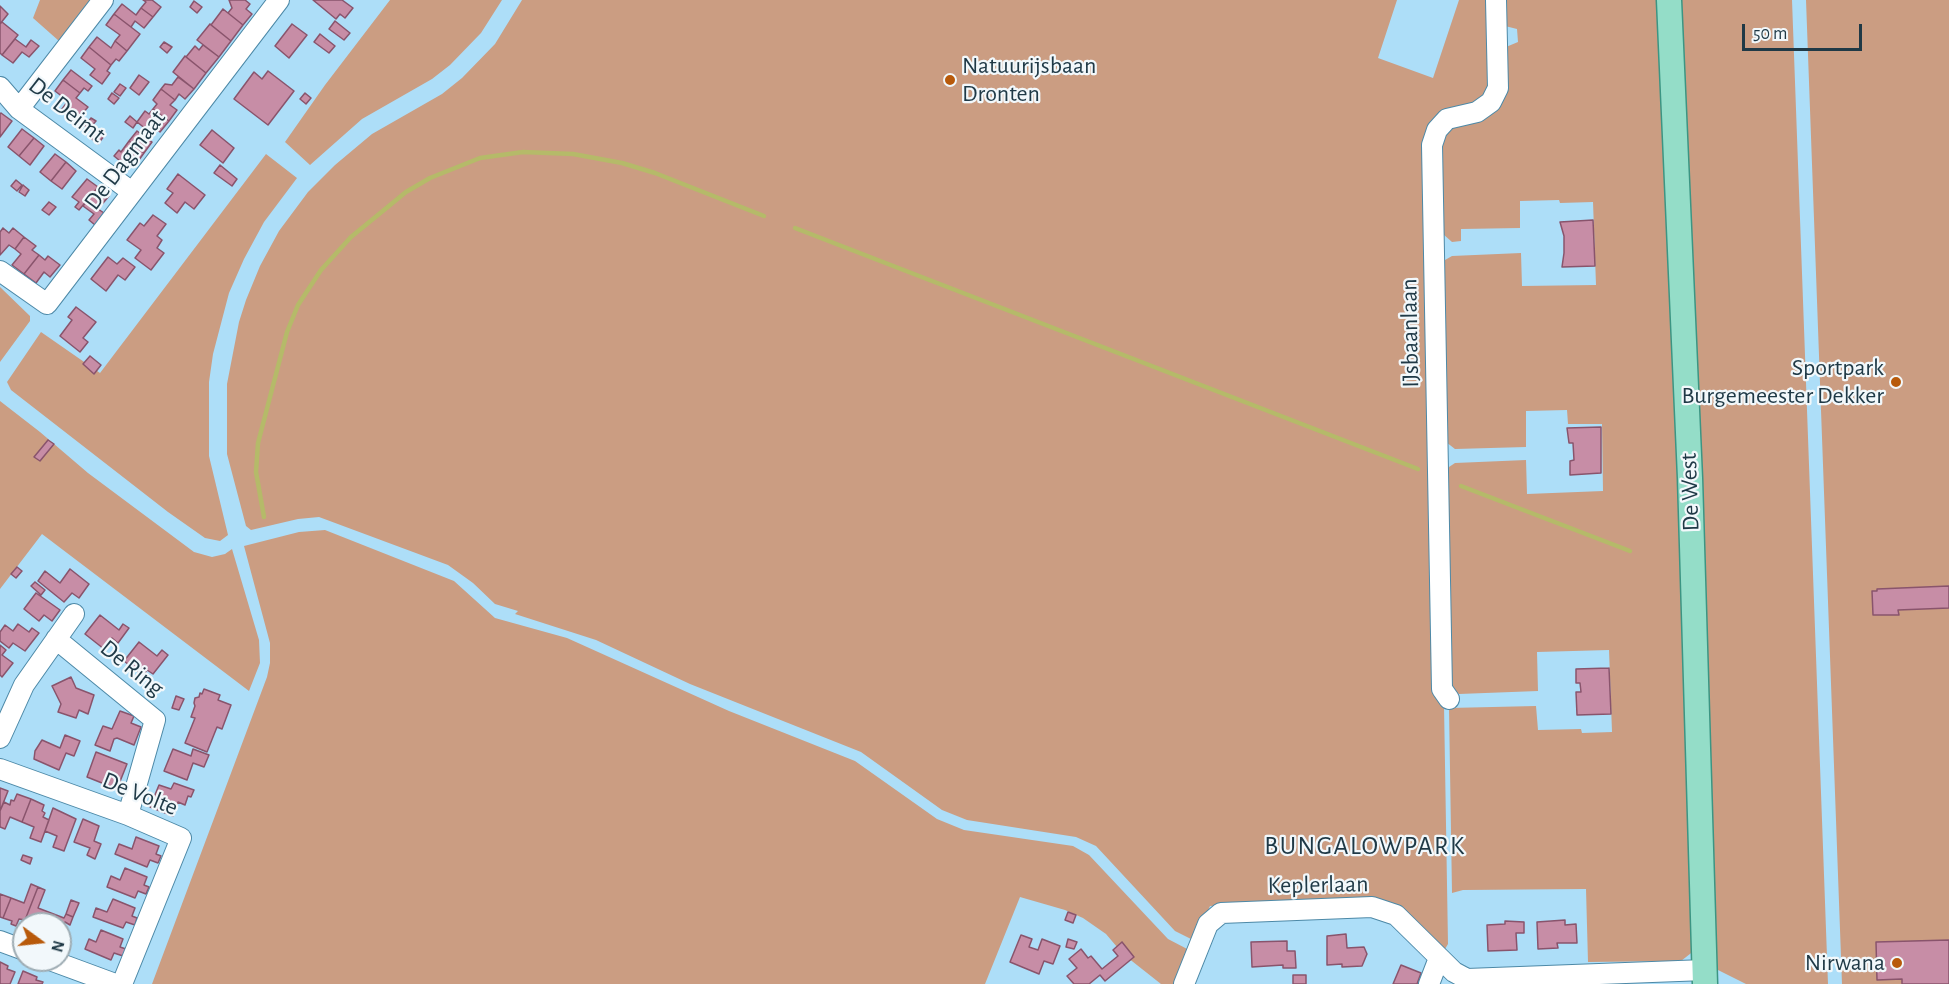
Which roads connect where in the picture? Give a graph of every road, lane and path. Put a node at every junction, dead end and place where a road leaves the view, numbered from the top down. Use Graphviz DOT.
graph roads {
  1 [pos="103,0"];
  2 [pos="279,0"];
  3 [pos="1496,0"];
  4 [pos="1669,0"];
  5 [pos="0,87"];
  6 [pos="19,109"];
  7 [pos="132,192"];
  8 [pos="0,271"];
  9 [pos="74,614"];
  10 [pos="56,639"];
  11 [pos="1449,699"];
  12 [pos="0,738"];
  13 [pos="0,769"];
  14 [pos="128,815"];
  15 [pos="1439,958"];
  16 [pos="72,968"];
  17 [pos="1705,977"];
  18 [pos="1580,979"];
  19 [pos="115,984"];
  20 [pos="122,984"];
  21 [pos="1184,984"];
  22 [pos="1429,984"];
  1 -- 6 [label="street"];
  2 -- 7 [label="street, De Dagmaat"];
  3 -- 11 [label="street, IJsbaanlaan"];
  4 -- 17 [label="main road, De West"];
  5 -- 6 [label="street, De Deimt"];
  6 -- 7 [label="street, De Deimt"];
  7 -- 8 [label="street, De Dagmaat"];
  9 -- 10 [label="street"];
  10 -- 12 [label="street"];
  10 -- 14 [label="street, De Ring"];
  13 -- 14 [label="street, De Volte"];
  14 -- 20 [label="street, De Volte"];
  15 -- 18 [label="street, Keplerlaan"];
  15 -- 21 [label="street, Keplerlaan"];
  15 -- 22 [label="street"];
  16 -- 19 [label="street"];
  17 -- 18 [label="street, Keplerlaan"];
}
